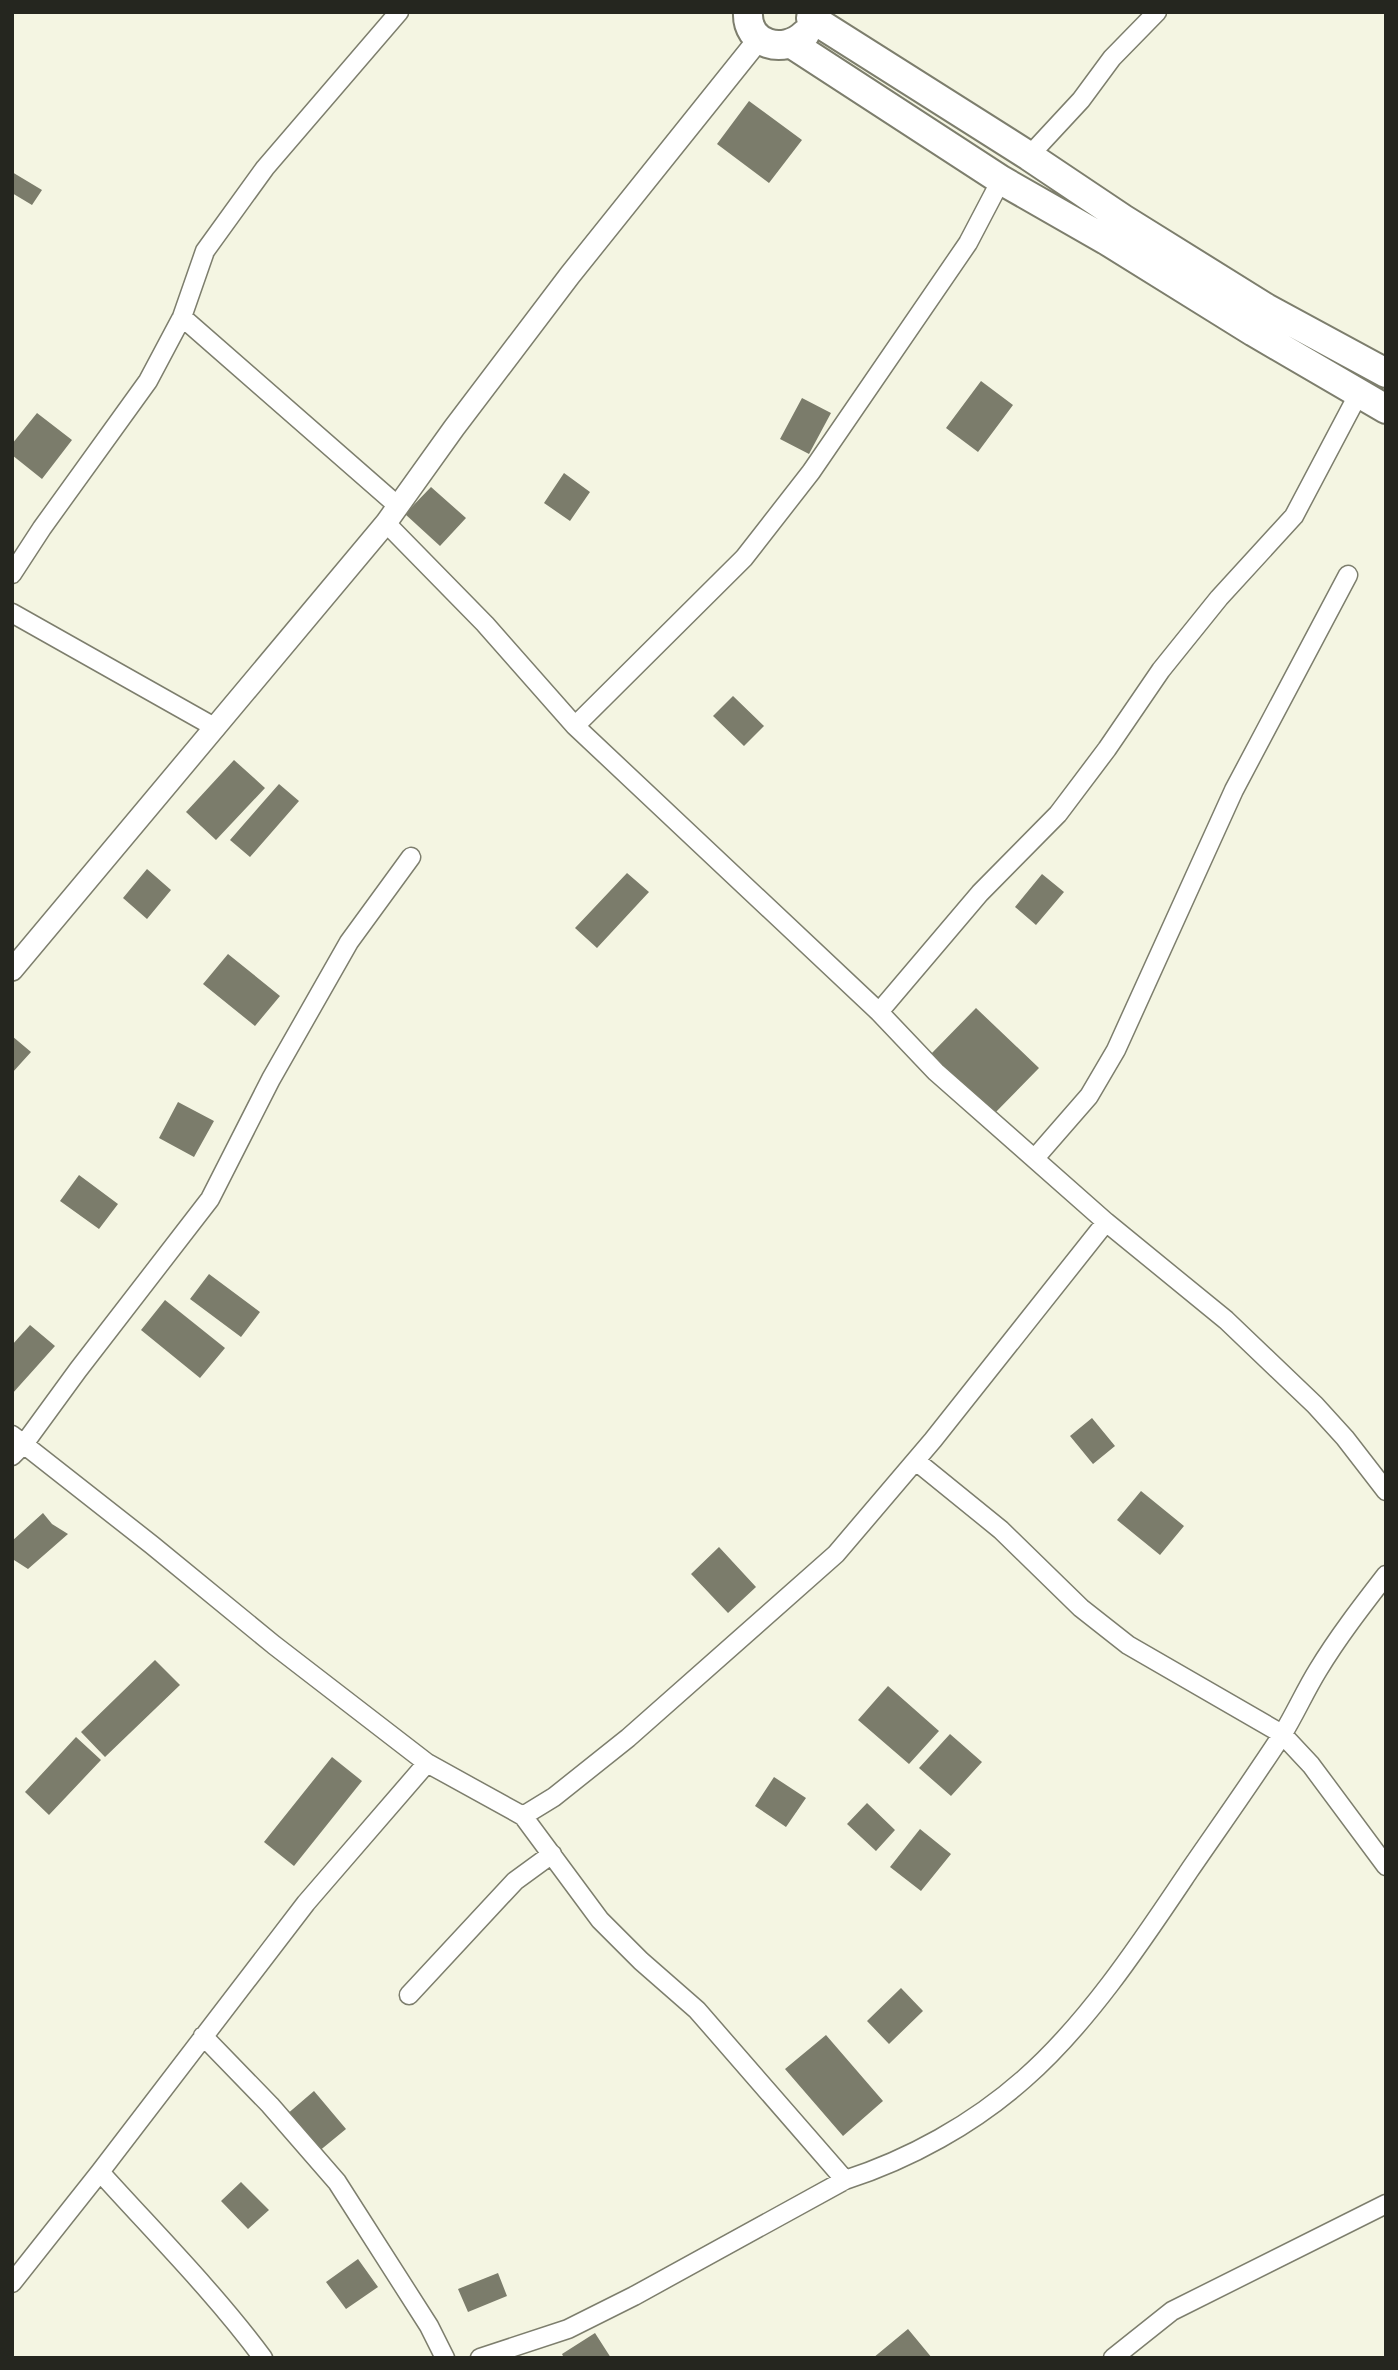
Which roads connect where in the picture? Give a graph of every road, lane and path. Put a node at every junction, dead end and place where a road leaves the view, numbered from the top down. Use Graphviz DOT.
graph roads {
  1 [pos="399,12"];
  2 [pos="1157,12"];
  3 [pos="811,15"];
  4 [pos="748,20"];
  5 [pos="792,44"];
  6 [pos="1029,156"];
  7 [pos="1001,180"];
  8 [pos="182,317"];
  9 [pos="1386,373"];
  10 [pos="1359,393"];
  11 [pos="1386,409"];
  12 [pos="392,515"];
  13 [pos="12,574"];
  14 [pos="1348,575"];
  15 [pos="12,613"];
  16 [pos="575,726"];
  17 [pos="216,728"];
  18 [pos="411,857"];
  19 [pos="12,970"];
  20 [pos="879,1012"];
  21 [pos="1035,1158"];
  22 [pos="1106,1222"];
  23 [pos="16,1445"];
  24 [pos="916,1461"];
  25 [pos="1386,1491"];
  26 [pos="1386,1575"];
  27 [pos="1282,1734"];
  28 [pos="427,1763"];
  29 [pos="523,1816"];
  30 [pos="552,1854"];
  31 [pos="1386,1866"];
  32 [pos="409,1995"];
  33 [pos="203,2036"];
  34 [pos="100,2172"];
  35 [pos="845,2180"];
  36 [pos="1386,2204"];
  37 [pos="12,2283"];
  38 [pos="263,2358"];
  39 [pos="445,2358"];
  40 [pos="480,2358"];
  41 [pos="1113,2358"];
  1 -- 8 [label="street"];
  2 -- 6 [label="street"];
  3 -- 5 [label="main road"];
  3 -- 6 [label="main road"];
  4 -- 5 [label="main road"];
  4 -- 12 [label="street"];
  5 -- 7 [label="main road"];
  6 -- 9 [label="main road"];
  7 -- 10 [label="main road"];
  7 -- 16 [label="street"];
  8 -- 12 [label="street"];
  8 -- 13 [label="street"];
  10 -- 11 [label="main road"];
  10 -- 20 [label="street"];
  12 -- 16 [label="street"];
  12 -- 17 [label="street"];
  14 -- 21 [label="street"];
  15 -- 17 [label="street"];
  16 -- 20 [label="street"];
  17 -- 19 [label="street"];
  18 -- 23 [label="street"];
  20 -- 21 [label="street"];
  21 -- 22 [label="street"];
  22 -- 24 [label="street"];
  22 -- 25 [label="street"];
  23 -- 28 [label="street"];
  24 -- 27 [label="street"];
  24 -- 29 [label="street"];
  26 -- 27 [label="street"];
  27 -- 31 [label="street"];
  27 -- 35 [label="street"];
  28 -- 29 [label="street"];
  28 -- 33 [label="street"];
  29 -- 30 [label="street"];
  30 -- 32 [label="street"];
  30 -- 35 [label="street"];
  33 -- 34 [label="street"];
  33 -- 39 [label="street"];
  34 -- 37 [label="street"];
  34 -- 38 [label="street"];
  35 -- 40 [label="street"];
  36 -- 41 [label="street"];
}
